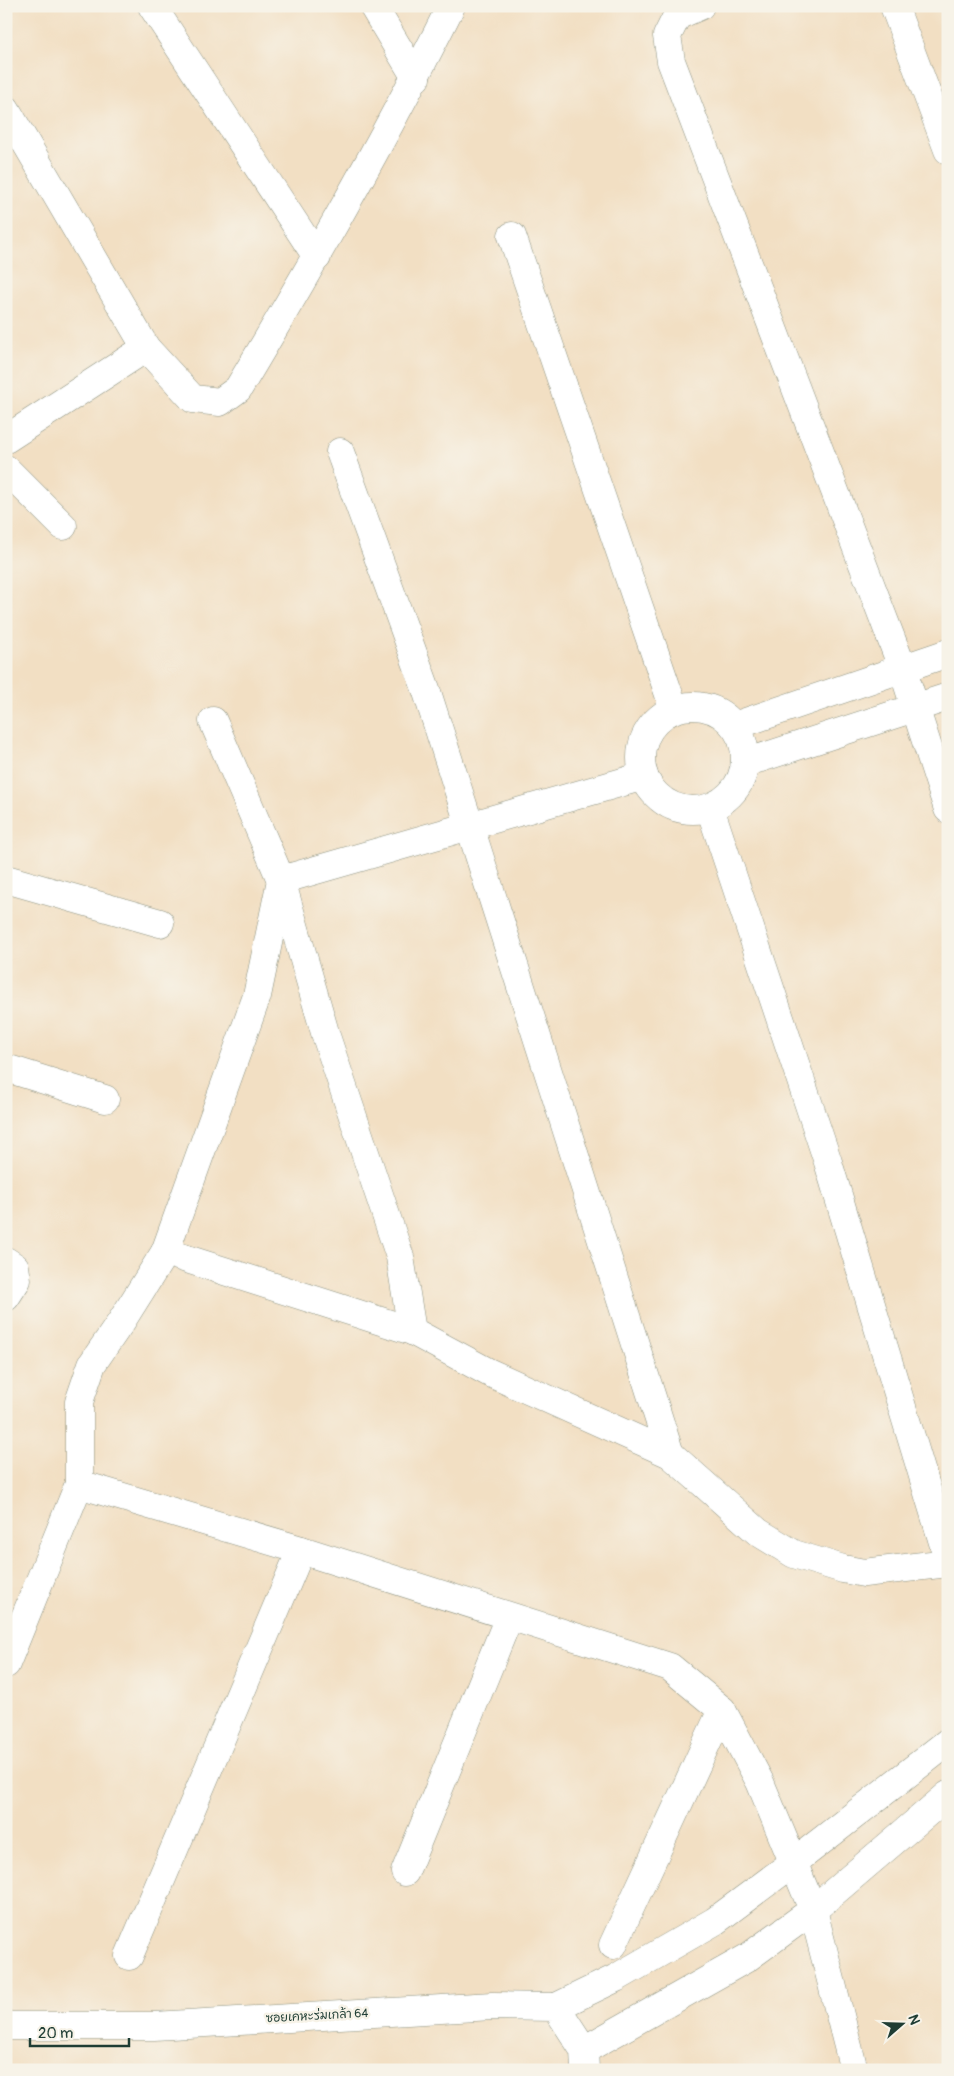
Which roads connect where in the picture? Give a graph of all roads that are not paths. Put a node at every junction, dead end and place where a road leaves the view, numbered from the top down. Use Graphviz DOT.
graph roads {
  1 [pos="152,6"];
  2 [pos="374,6"];
  3 [pos="451,6"];
  4 [pos="700,6"];
  5 [pos="894,6"];
  6 [pos="416,78"];
  7 [pos="6,108"];
  8 [pos="948,150"];
  9 [pos="512,236"];
  10 [pos="317,257"];
  11 [pos="146,348"];
  12 [pos="6,439"];
  13 [pos="340,452"];
  14 [pos="6,468"];
  15 [pos="63,526"];
  16 [pos="948,653"];
  17 [pos="902,667"];
  18 [pos="948,697"];
  19 [pos="915,708"];
  20 [pos="674,709"];
  21 [pos="213,721"];
  22 [pos="734,726"];
  23 [pos="746,763"];
  24 [pos="644,776"];
  25 [pos="710,808"];
  26 [pos="948,808"];
  27 [pos="470,827"];
  28 [pos="6,879"];
  29 [pos="281,880"];
  30 [pos="160,923"];
  31 [pos="6,1068"];
  32 [pos="105,1099"];
  33 [pos="165,1252"];
  34 [pos="6,1261"];
  35 [pos="6,1297"];
  36 [pos="412,1331"];
  37 [pos="670,1454"];
  38 [pos="79,1484"];
  39 [pos="301,1550"];
  40 [pos="948,1561"];
  41 [pos="510,1617"];
  42 [pos="6,1664"];
  43 [pos="722,1710"];
  44 [pos="948,1742"];
  45 [pos="948,1795"];
  46 [pos="793,1863"];
  47 [pos="405,1872"];
  48 [pos="813,1910"];
  49 [pos="613,1945"];
  50 [pos="129,1956"];
  51 [pos="556,2008"];
  52 [pos="6,2026"];
  53 [pos="585,2060"];
  54 [pos="854,2070"];
  1 -- 10 [label="street"];
  2 -- 6 [label="street"];
  3 -- 6 [label="street"];
  4 -- 17 [label="street"];
  5 -- 8 [label="street"];
  6 -- 10 [label="street"];
  7 -- 11 [label="street"];
  9 -- 20 [label="street"];
  10 -- 11 [label="street"];
  11 -- 12 [label="street"];
  13 -- 27 [label="street"];
  14 -- 15 [label="street"];
  16 -- 17 [label="street"];
  17 -- 19 [label="street"];
  17 -- 22 [label="street"];
  18 -- 19 [label="street"];
  19 -- 23 [label="street"];
  19 -- 26 [label="street"];
  20 -- 22 [label="street"];
  20 -- 24 [label="street"];
  21 -- 29 [label="street"];
  22 -- 23 [label="street"];
  23 -- 25 [label="street"];
  24 -- 25 [label="street"];
  24 -- 27 [label="street"];
  25 -- 40 [label="street"];
  27 -- 29 [label="street"];
  27 -- 37 [label="street"];
  28 -- 30 [label="street"];
  29 -- 33 [label="street"];
  29 -- 36 [label="street"];
  31 -- 32 [label="street"];
  33 -- 36 [label="street"];
  33 -- 38 [label="street"];
  34 -- 35 [label="street"];
  36 -- 37 [label="street"];
  37 -- 40 [label="street"];
  38 -- 39 [label="street"];
  38 -- 42 [label="street"];
  39 -- 41 [label="street"];
  39 -- 50 [label="street"];
  41 -- 43 [label="street"];
  41 -- 47 [label="street"];
  43 -- 46 [label="street"];
  43 -- 49 [label="street"];
  44 -- 46 [label="street"];
  45 -- 48 [label="street"];
  46 -- 48 [label="street"];
  46 -- 51 [label="street"];
  48 -- 53 [label="street"];
  48 -- 54 [label="street"];
  51 -- 52 [label="street, ซอยเคหะร่มเกล้า 64"];
  51 -- 53 [label="street"];
}
